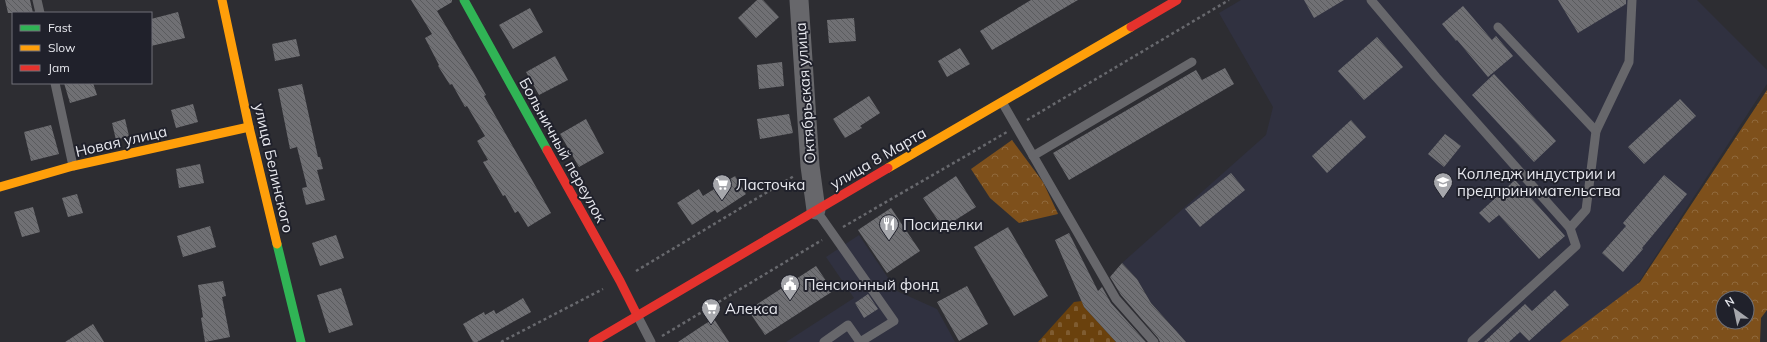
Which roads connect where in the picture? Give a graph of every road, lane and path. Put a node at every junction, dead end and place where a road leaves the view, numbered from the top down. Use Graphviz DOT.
graph roads {
  1 [pos="37,0"];
  2 [pos="222,0"];
  3 [pos="464,0"];
  4 [pos="799,0"];
  5 [pos="1177,0"];
  6 [pos="1229,0"];
  7 [pos="1371,0"];
  8 [pos="1632,0"];
  9 [pos="40,12"];
  10 [pos="1498,27"];
  11 [pos="1192,62"];
  12 [pos="55,84"];
  13 [pos="1002,102"];
  14 [pos="249,127"];
  15 [pos="1016,127"];
  16 [pos="1596,131"];
  17 [pos="1033,156"];
  18 [pos="73,166"];
  19 [pos="810,166"];
  20 [pos="0,187"];
  21 [pos="816,210"];
  22 [pos="1570,228"];
  23 [pos="833,233"];
  24 [pos="620,280"];
  25 [pos="637,315"];
  26 [pos="655,340"];
  27 [pos="1472,341"];
  28 [pos="301,342"];
  29 [pos="501,342"];
  30 [pos="593,342"];
  31 [pos="824,342"];
  32 [pos="1154,342"];
  1 -- 9 [label="lane"];
  2 -- 14 [label="street, улица Белинского"];
  3 -- 24 [label="street, Больничный переулок"];
  4 -- 19 [label="street, Октябрьская улица"];
  5 -- 13 [label="street, улица 8 Марта"];
  6 -- 15 [label="path"];
  7 -- 22 [label="lane"];
  8 -- 16 [label="lane"];
  10 -- 16 [label="lane"];
  11 -- 17 [label="lane"];
  12 -- 18 [label="lane"];
  13 -- 15 [label="lane"];
  13 -- 21 [label="street, улица 8 Марта"];
  14 -- 18 [label="street, Новая улица"];
  14 -- 28 [label="street, улица Белинского"];
  15 -- 17 [label="lane"];
  15 -- 23 [label="path"];
  16 -- 22 [label="lane"];
  17 -- 32 [label="lane"];
  18 -- 20 [label="street, Новая улица"];
  19 -- 21 [label="street, Октябрьская улица"];
  19 -- 24 [label="path"];
  21 -- 23 [label="lane"];
  21 -- 25 [label="street, улица 8 Марта"];
  22 -- 27 [label="lane"];
  23 -- 26 [label="path"];
  23 -- 31 [label="lane"];
  24 -- 25 [label="street, Больничный переулок"];
  24 -- 29 [label="path"];
  25 -- 26 [label="lane"];
  25 -- 30 [label="street, улица 8 Марта"];
}
